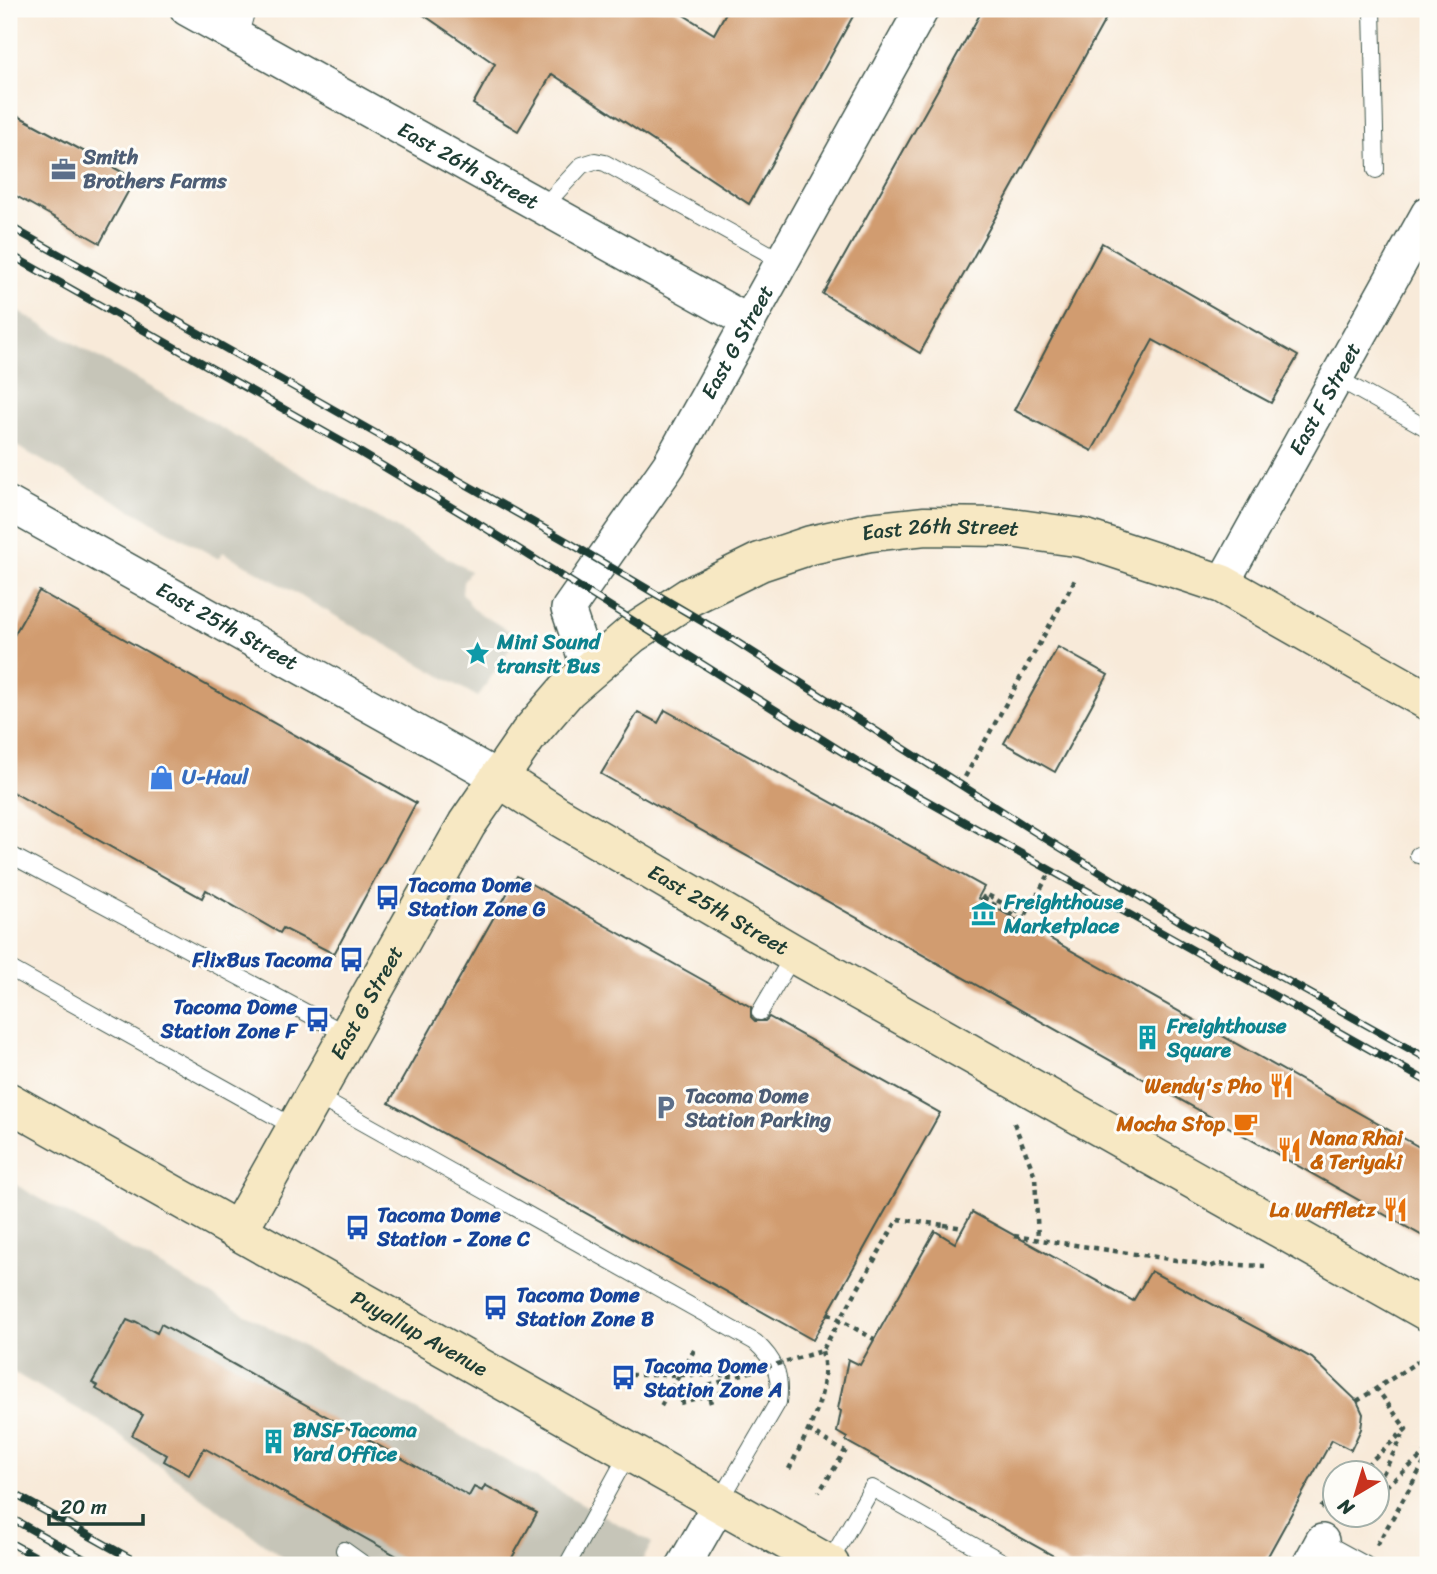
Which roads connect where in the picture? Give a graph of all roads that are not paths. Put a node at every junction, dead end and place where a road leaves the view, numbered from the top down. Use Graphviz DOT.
graph roads {
  1 [pos="187,9"];
  2 [pos="922,9"];
  3 [pos="1372,9"];
  4 [pos="243,23"];
  5 [pos="1376,170"];
  6 [pos="543,207"];
  7 [pos="1428,214"];
  8 [pos="782,261"];
  9 [pos="749,322"];
  10 [pos="1337,377"];
  11 [pos="1428,429"];
  12 [pos="10,508"];
  13 [pos="1222,584"];
  14 [pos="589,671"];
  15 [pos="1428,701"];
  16 [pos="499,778"];
  17 [pos="9,853"];
  18 [pos="794,954"];
  19 [pos="9,968"];
  20 [pos="760,1012"];
  21 [pos="348,1035"];
  22 [pos="314,1095"];
  23 [pos="9,1102"];
  24 [pos="296,1128"];
  25 [pos="238,1231"];
  26 [pos="1428,1311"];
  27 [pos="629,1452"];
  28 [pos="719,1504"];
  29 [pos="344,1550"];
  30 [pos="1315,1553"];
  31 [pos="365,1565"];
  32 [pos="567,1565"];
  33 [pos="684,1565"];
  34 [pos="829,1565"];
  35 [pos="1008,1565"];
  36 [pos="1366,1565"];
  1 -- 4 [label="street, East 26th Street"];
  2 -- 8 [label="street, East G Street"];
  3 -- 5 [label="lane"];
  4 -- 6 [label="street, East 26th Street"];
  6 -- 8 [label="lane"];
  6 -- 9 [label="street, East 26th Street"];
  7 -- 10 [label="street, East F Street"];
  8 -- 9 [label="street, East G Street"];
  9 -- 14 [label="street, East G Street"];
  10 -- 11 [label="lane"];
  10 -- 13 [label="street, East F Street"];
  12 -- 16 [label="street, East 25th Street"];
  13 -- 14 [label="street, East 26th Street"];
  13 -- 15 [label="street, East 26th Street"];
  14 -- 16 [label="street, East 26th Street"];
  16 -- 18 [label="street, East 25th Street"];
  16 -- 21 [label="street, East G Street"];
  17 -- 21 [label="lane"];
  18 -- 20 [label="lane"];
  18 -- 26 [label="street, East 25th Street"];
  19 -- 24 [label="lane"];
  21 -- 22 [label="street, East G Street"];
  22 -- 24 [label="street, East G Street"];
  22 -- 28 [label="lane"];
  23 -- 25 [label="street, Puyallup Avenue"];
  24 -- 25 [label="street, East G Street"];
  25 -- 27 [label="street, Puyallup Avenue"];
  27 -- 28 [label="street, Puyallup Avenue"];
  27 -- 32 [label="lane"];
  28 -- 33 [label="street"];
  28 -- 34 [label="street, Puyallup Avenue"];
  29 -- 31 [label="lane"];
  30 -- 36 [label="lane"];
  34 -- 35 [label="lane"];
}
